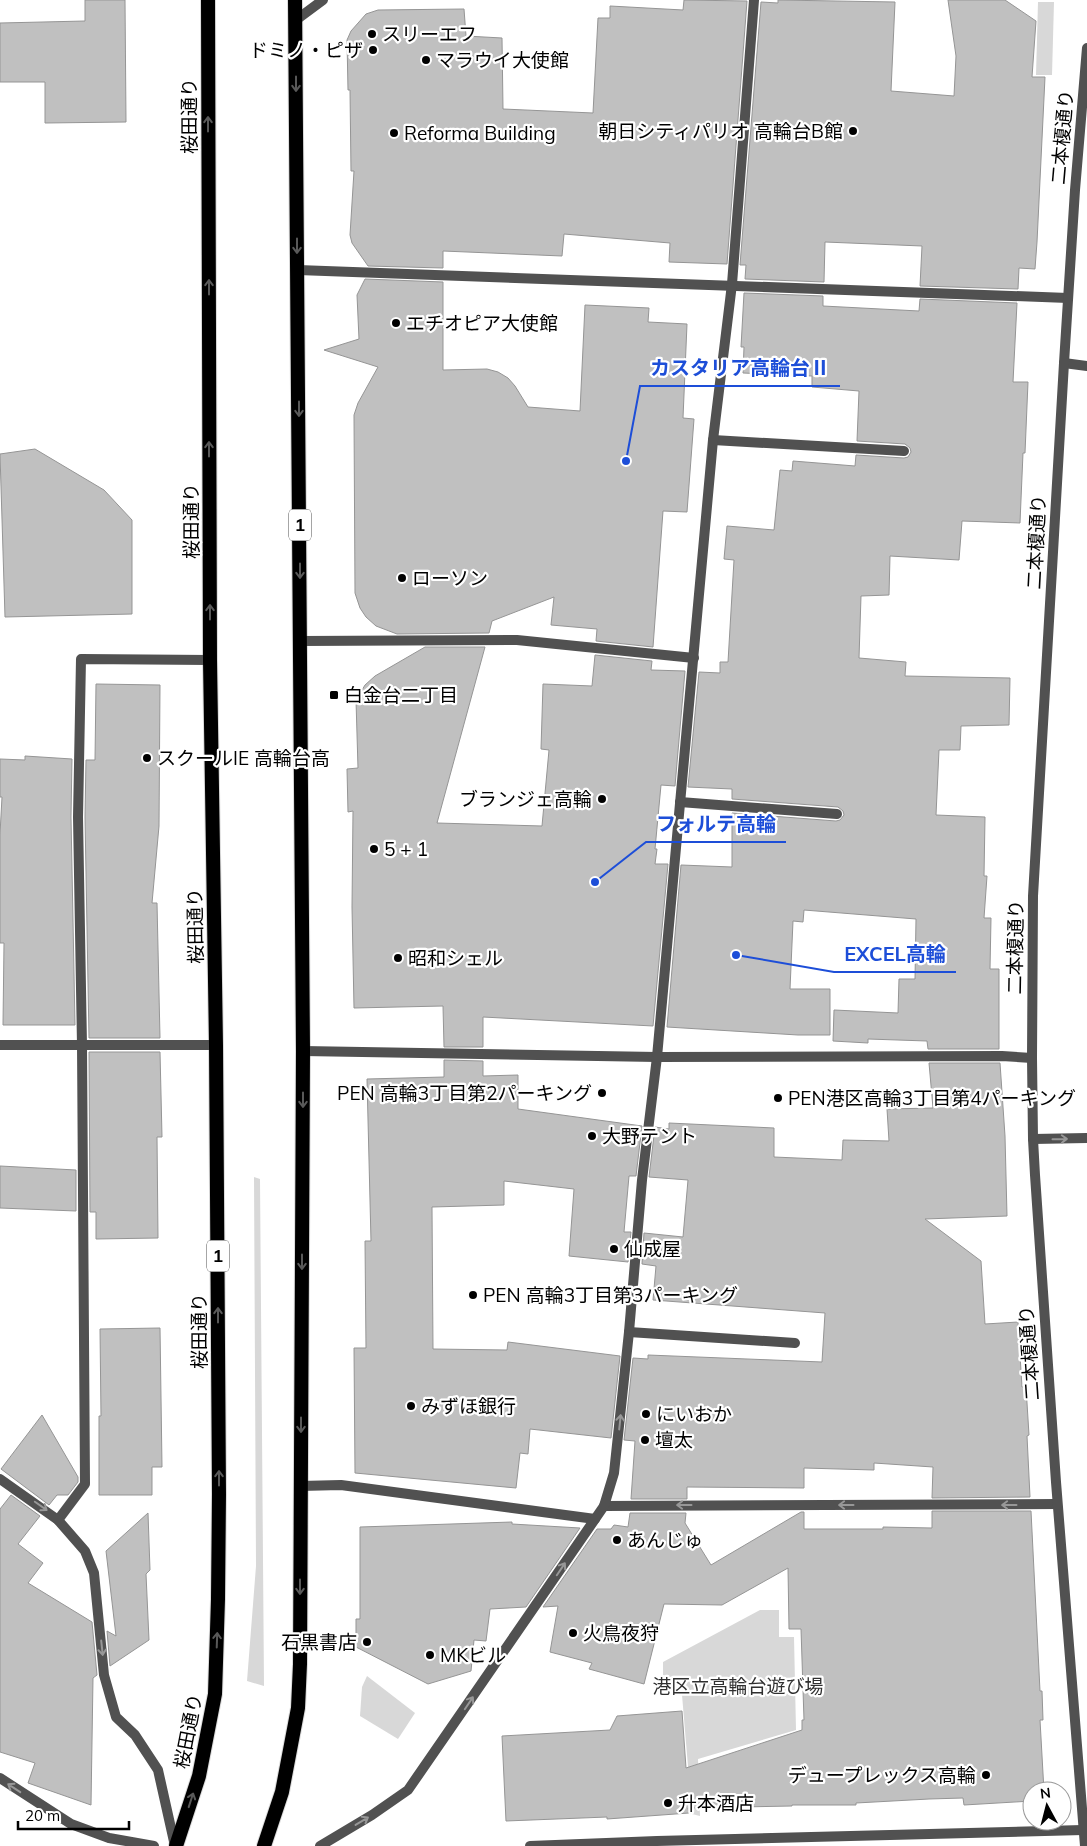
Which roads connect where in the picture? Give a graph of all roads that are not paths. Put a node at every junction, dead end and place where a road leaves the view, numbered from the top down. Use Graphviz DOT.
graph roads {
  1 [pos="208,0"];
  2 [pos="296,0"];
  3 [pos="323,0"];
  4 [pos="754,0"];
  5 [pos="296,20"];
  6 [pos="1087,48"];
  7 [pos="298,270"];
  8 [pos="732,284"];
  9 [pos="1068,298"];
  10 [pos="1064,363"];
  11 [pos="1087,366"];
  12 [pos="714,440"];
  13 [pos="904,451"];
  14 [pos="300,641"];
  15 [pos="694,658"];
  16 [pos="210,660"];
  17 [pos="680,802"];
  18 [pos="837,814"];
  19 [pos="0,1045"];
  20 [pos="216,1045"];
  21 [pos="82,1046"];
  22 [pos="303,1051"];
  23 [pos="657,1057"];
  24 [pos="1032,1058"];
  25 [pos="1087,1138"];
  26 [pos="1032,1139"];
  27 [pos="629,1332"];
  28 [pos="795,1343"];
  29 [pos="0,1479"];
  30 [pos="300,1486"];
  31 [pos="1058,1504"];
  32 [pos="604,1506"];
  33 [pos="595,1519"];
  34 [pos="58,1520"];
  35 [pos="0,1778"];
  36 [pos="1083,1830"];
  37 [pos="658,1844"];
  38 [pos="154,1846"];
  39 [pos="176,1846"];
  40 [pos="264,1846"];
  41 [pos="320,1846"];
  42 [pos="530,1846"];
  43 [pos="1084,1846"];
  16 -- 1 [label="highway, 桜田通り / 1, one-way"];
  2 -- 5 [label="highway, 1"];
  3 -- 5 [label="street"];
  4 -- 8 [label="street"];
  5 -- 7 [label="highway, 1, one-way"];
  6 -- 9 [label="street, 二本榎通り"];
  7 -- 8 [label="street"];
  7 -- 14 [label="highway, 1, one-way"];
  8 -- 9 [label="street"];
  8 -- 12 [label="street"];
  9 -- 10 [label="street, 二本榎通り"];
  10 -- 11 [label="street"];
  10 -- 24 [label="street, 二本榎通り"];
  12 -- 13 [label="street"];
  12 -- 15 [label="street"];
  14 -- 15 [label="street"];
  14 -- 22 [label="highway, 1"];
  15 -- 17 [label="street"];
  16 -- 20 [label="highway, 桜田通り / 1"];
  16 -- 21 [label="street"];
  17 -- 18 [label="street"];
  17 -- 23 [label="street"];
  19 -- 21 [label="street"];
  20 -- 21 [label="street"];
  39 -- 20 [label="highway, 桜田通り / 1, one-way"];
  21 -- 34 [label="street"];
  22 -- 23 [label="street"];
  22 -- 30 [label="highway, 1, one-way"];
  23 -- 24 [label="street"];
  23 -- 27 [label="street"];
  24 -- 26 [label="street, 二本榎通り"];
  26 -- 25 [label="street, one-way"];
  26 -- 31 [label="street, 二本榎通り"];
  27 -- 28 [label="street"];
  32 -- 27 [label="street, one-way"];
  29 -- 34 [label="street, one-way"];
  30 -- 33 [label="street"];
  30 -- 40 [label="highway, 1, one-way"];
  31 -- 32 [label="street, one-way"];
  31 -- 36 [label="street, 二本榎通り"];
  32 -- 33 [label="street"];
  41 -- 33 [label="street, one-way"];
  34 -- 39 [label="street, one-way"];
  38 -- 35 [label="street, one-way"];
  36 -- 37 [label="street"];
  36 -- 43 [label="street, 二本榎通り"];
  37 -- 42 [label="street"];
}
